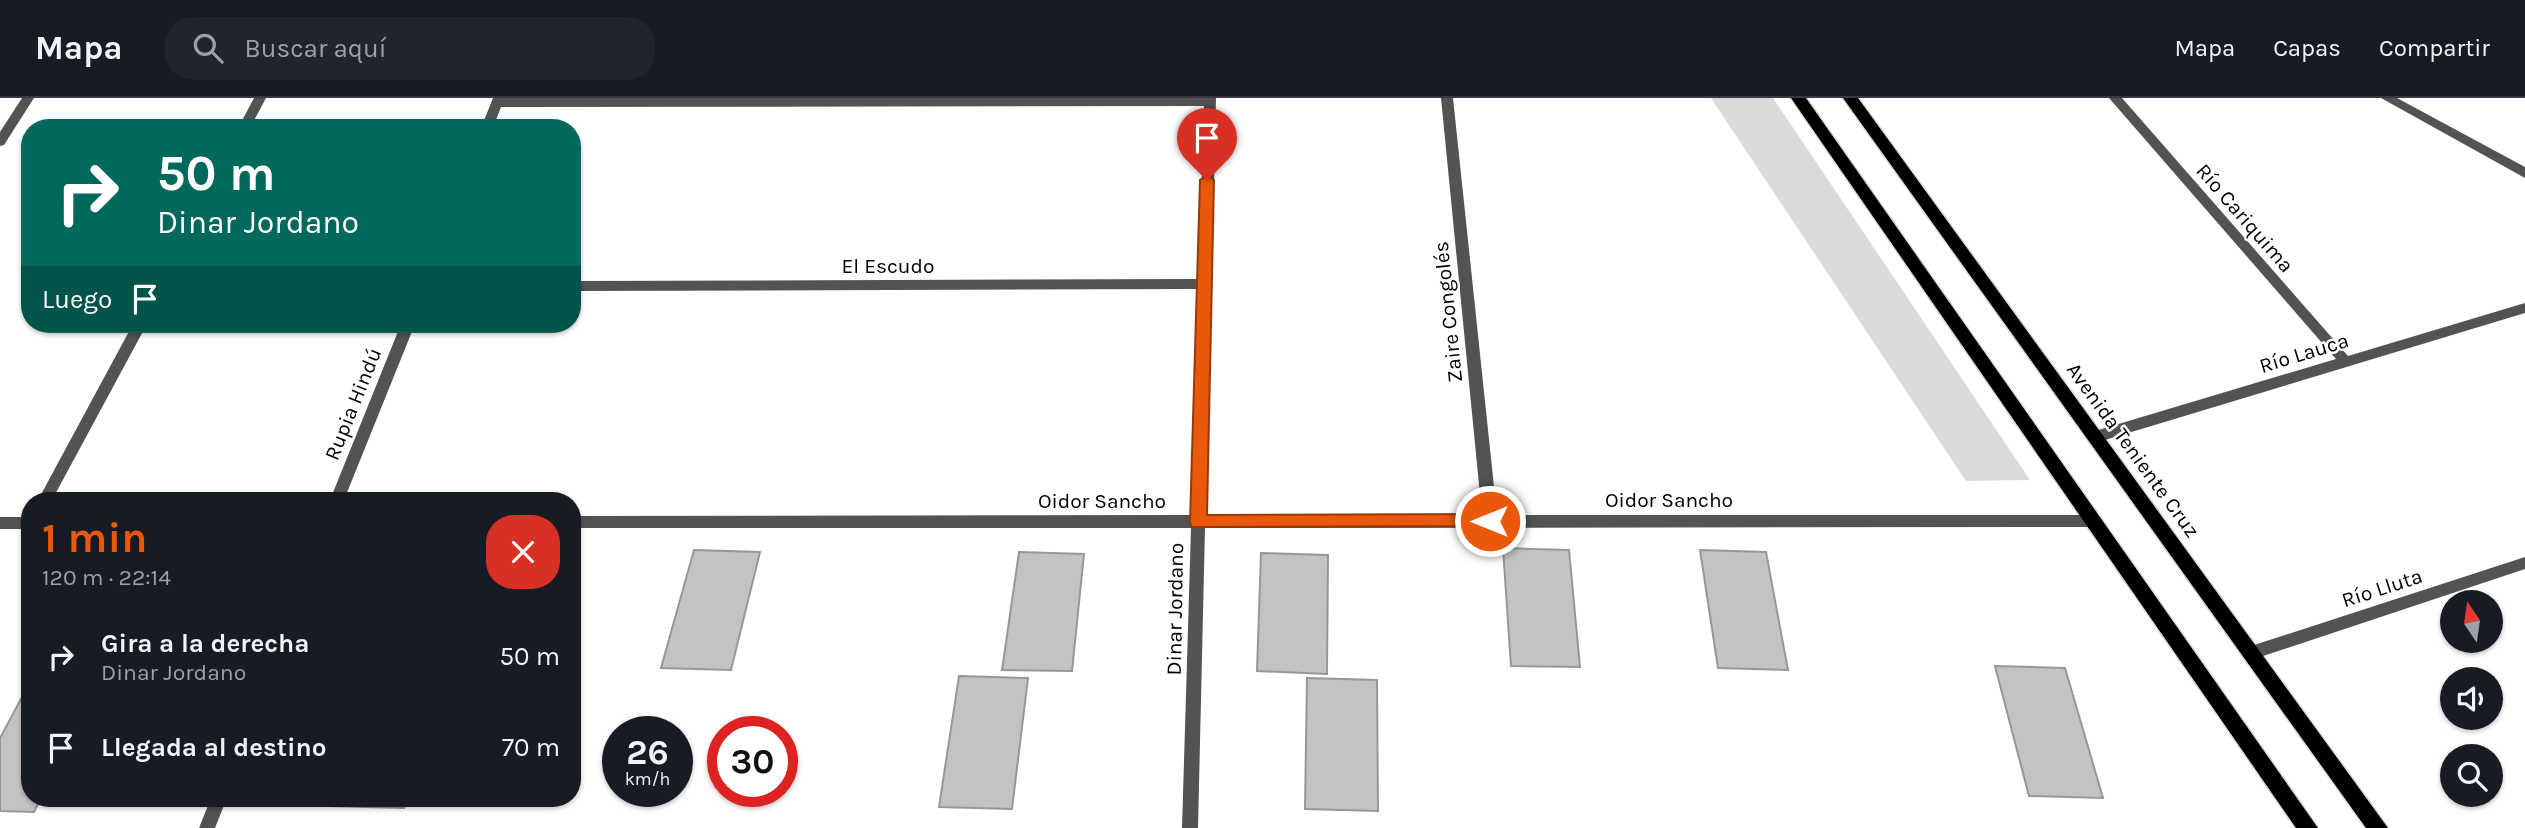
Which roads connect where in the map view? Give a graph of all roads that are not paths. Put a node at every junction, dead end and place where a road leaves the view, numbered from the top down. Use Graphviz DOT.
graph roads {
  1 [pos="28,98"];
  2 [pos="260,98"];
  3 [pos="1447,98"];
  4 [pos="1798,98"];
  5 [pos="1850,98"];
  6 [pos="2115,98"];
  7 [pos="2387,98"];
  8 [pos="1210,100"];
  9 [pos="498,101"];
  10 [pos="249,119"];
  11 [pos="491,119"];
  12 [pos="0,142"];
  13 [pos="2525,173"];
  14 [pos="1204,284"];
  15 [pos="581,286"];
  16 [pos="2525,308"];
  17 [pos="134,333"];
  18 [pos="404,333"];
  19 [pos="2346,362"];
  20 [pos="2095,437"];
  21 [pos="49,492"];
  22 [pos="340,492"];
  23 [pos="1490,521"];
  24 [pos="2093,521"];
  25 [pos="581,522"];
  26 [pos="1198,522"];
  27 [pos="0,523"];
  28 [pos="21,523"];
  29 [pos="2525,563"];
  30 [pos="2251,653"];
  31 [pos="215,807"];
  32 [pos="207,828"];
  33 [pos="1190,828"];
  34 [pos="2308,828"];
  35 [pos="2378,828"];
  1 -- 12 [label="street"];
  2 -- 10 [label="street"];
  3 -- 23 [label="street, Zaire Congolés"];
  4 -- 24 [label="main road"];
  5 -- 20 [label="main road, Avenida Teniente Cruz"];
  6 -- 19 [label="street, Río Cariquima"];
  7 -- 13 [label="street"];
  8 -- 9 [label="street"];
  8 -- 14 [label="street, Dinar Jordano"];
  9 -- 11 [label="street"];
  14 -- 15 [label="street, El Escudo"];
  14 -- 26 [label="street, Dinar Jordano"];
  16 -- 19 [label="street, Río Lauca"];
  17 -- 21 [label="street"];
  18 -- 22 [label="street, Rupia Hindú"];
  19 -- 20 [label="street, Río Lauca"];
  20 -- 30 [label="main road, Avenida Teniente Cruz"];
  23 -- 24 [label="street, Oidor Sancho"];
  23 -- 26 [label="street, Oidor Sancho"];
  24 -- 34 [label="main road"];
  25 -- 26 [label="street, Oidor Sancho"];
  26 -- 33 [label="street, Dinar Jordano"];
  27 -- 28 [label="street"];
  29 -- 30 [label="street, Río Lluta"];
  30 -- 35 [label="main road, Avenida Teniente Cruz"];
  31 -- 32 [label="street"];
}
